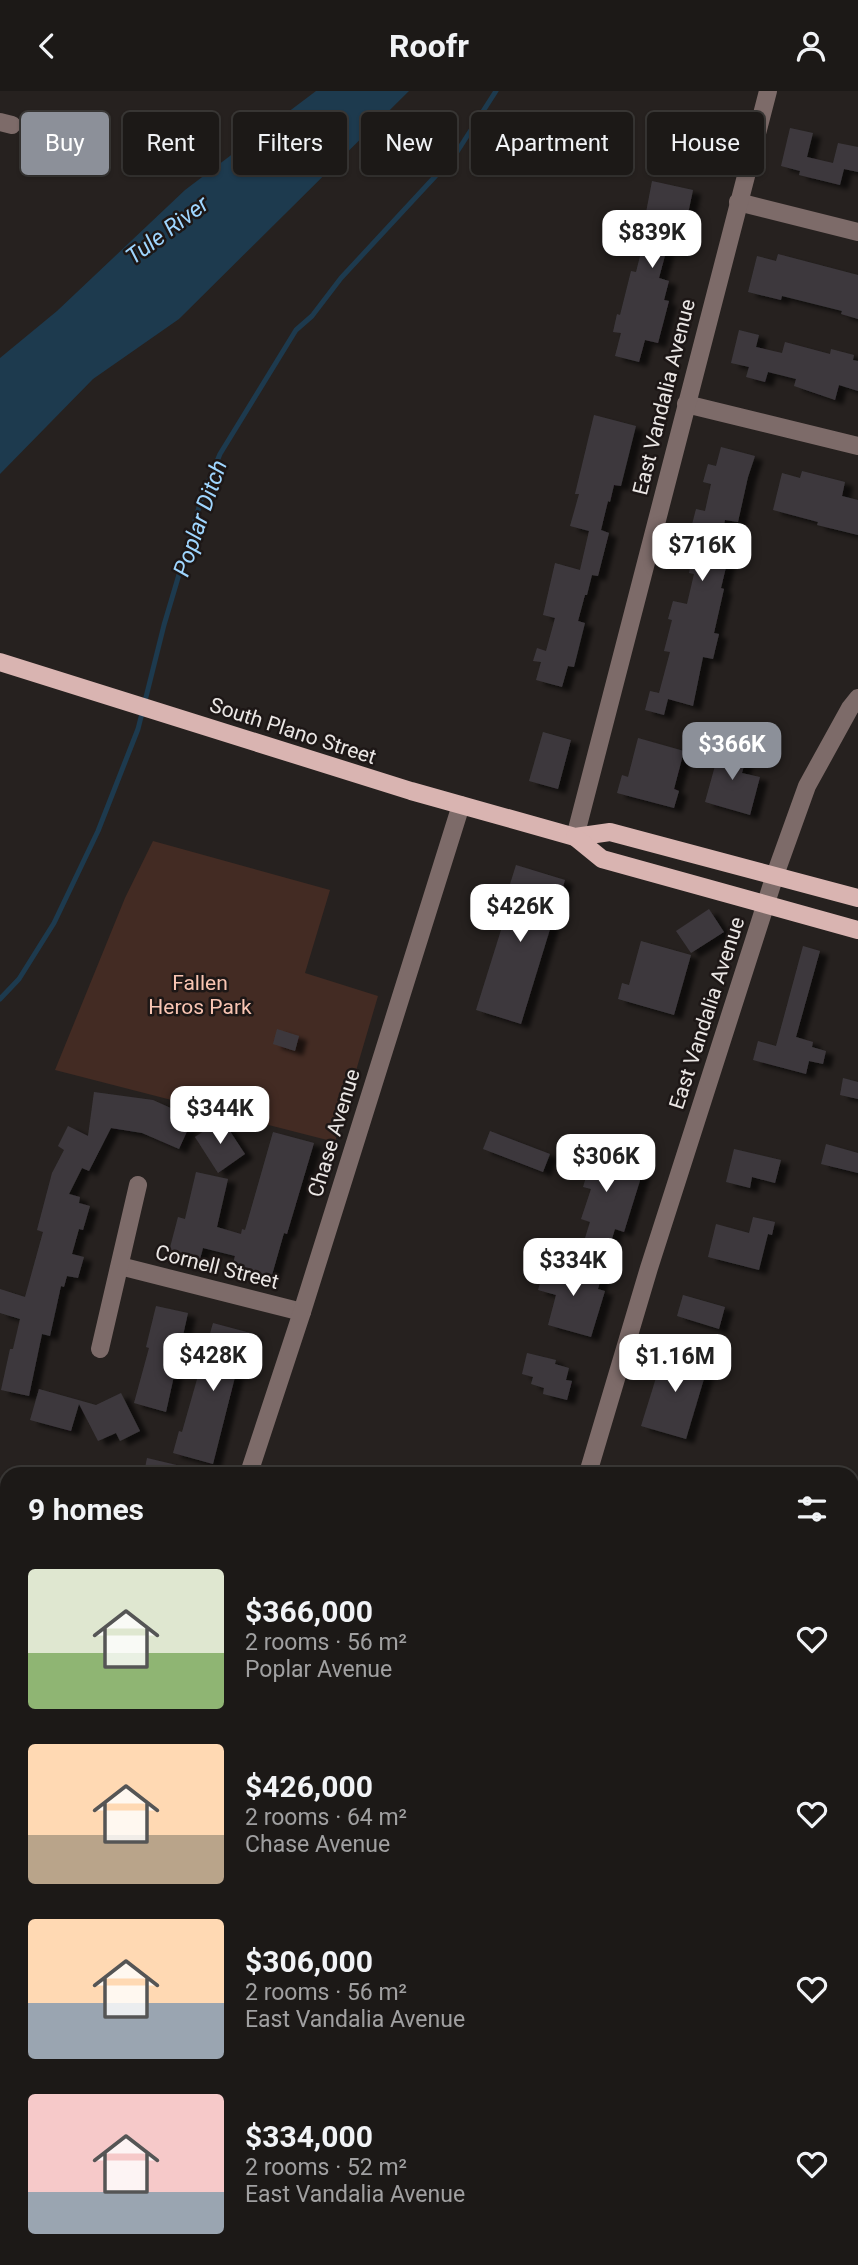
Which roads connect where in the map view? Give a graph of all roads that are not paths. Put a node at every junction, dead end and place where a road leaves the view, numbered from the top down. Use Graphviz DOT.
graph roads {
  1 [pos="768,91"];
  2 [pos="738,202"];
  3 [pos="858,232"];
  4 [pos="686,404"];
  5 [pos="858,446"];
  6 [pos="0,662"];
  7 [pos="858,698"];
  8 [pos="461,805"];
  9 [pos="575,837"];
  10 [pos="771,889"];
  11 [pos="858,898"];
  12 [pos="858,929"];
  13 [pos="138,1185"];
  14 [pos="120,1266"];
  15 [pos="302,1312"];
  16 [pos="100,1349"];
  17 [pos="250,1467"];
  18 [pos="589,1467"];
  1 -- 2 [label="street, East Vandalia Avenue"];
  2 -- 3 [label="street"];
  2 -- 4 [label="street, East Vandalia Avenue"];
  4 -- 5 [label="street"];
  4 -- 9 [label="street, East Vandalia Avenue"];
  6 -- 8 [label="main road, South Plano Street"];
  7 -- 10 [label="street, East Vandalia Avenue"];
  8 -- 9 [label="main road, South Plano Street"];
  8 -- 15 [label="street, Chase Avenue"];
  9 -- 10 [label="main road, South Plano Street"];
  9 -- 10 [label="main road, South Plano Street"];
  10 -- 11 [label="main road, South Plano Street"];
  10 -- 12 [label="main road, South Plano Street"];
  10 -- 18 [label="street, East Vandalia Avenue"];
  13 -- 14 [label="street"];
  14 -- 15 [label="street, Cornell Street"];
  14 -- 16 [label="street"];
  15 -- 17 [label="street, Chase Avenue"];
}
